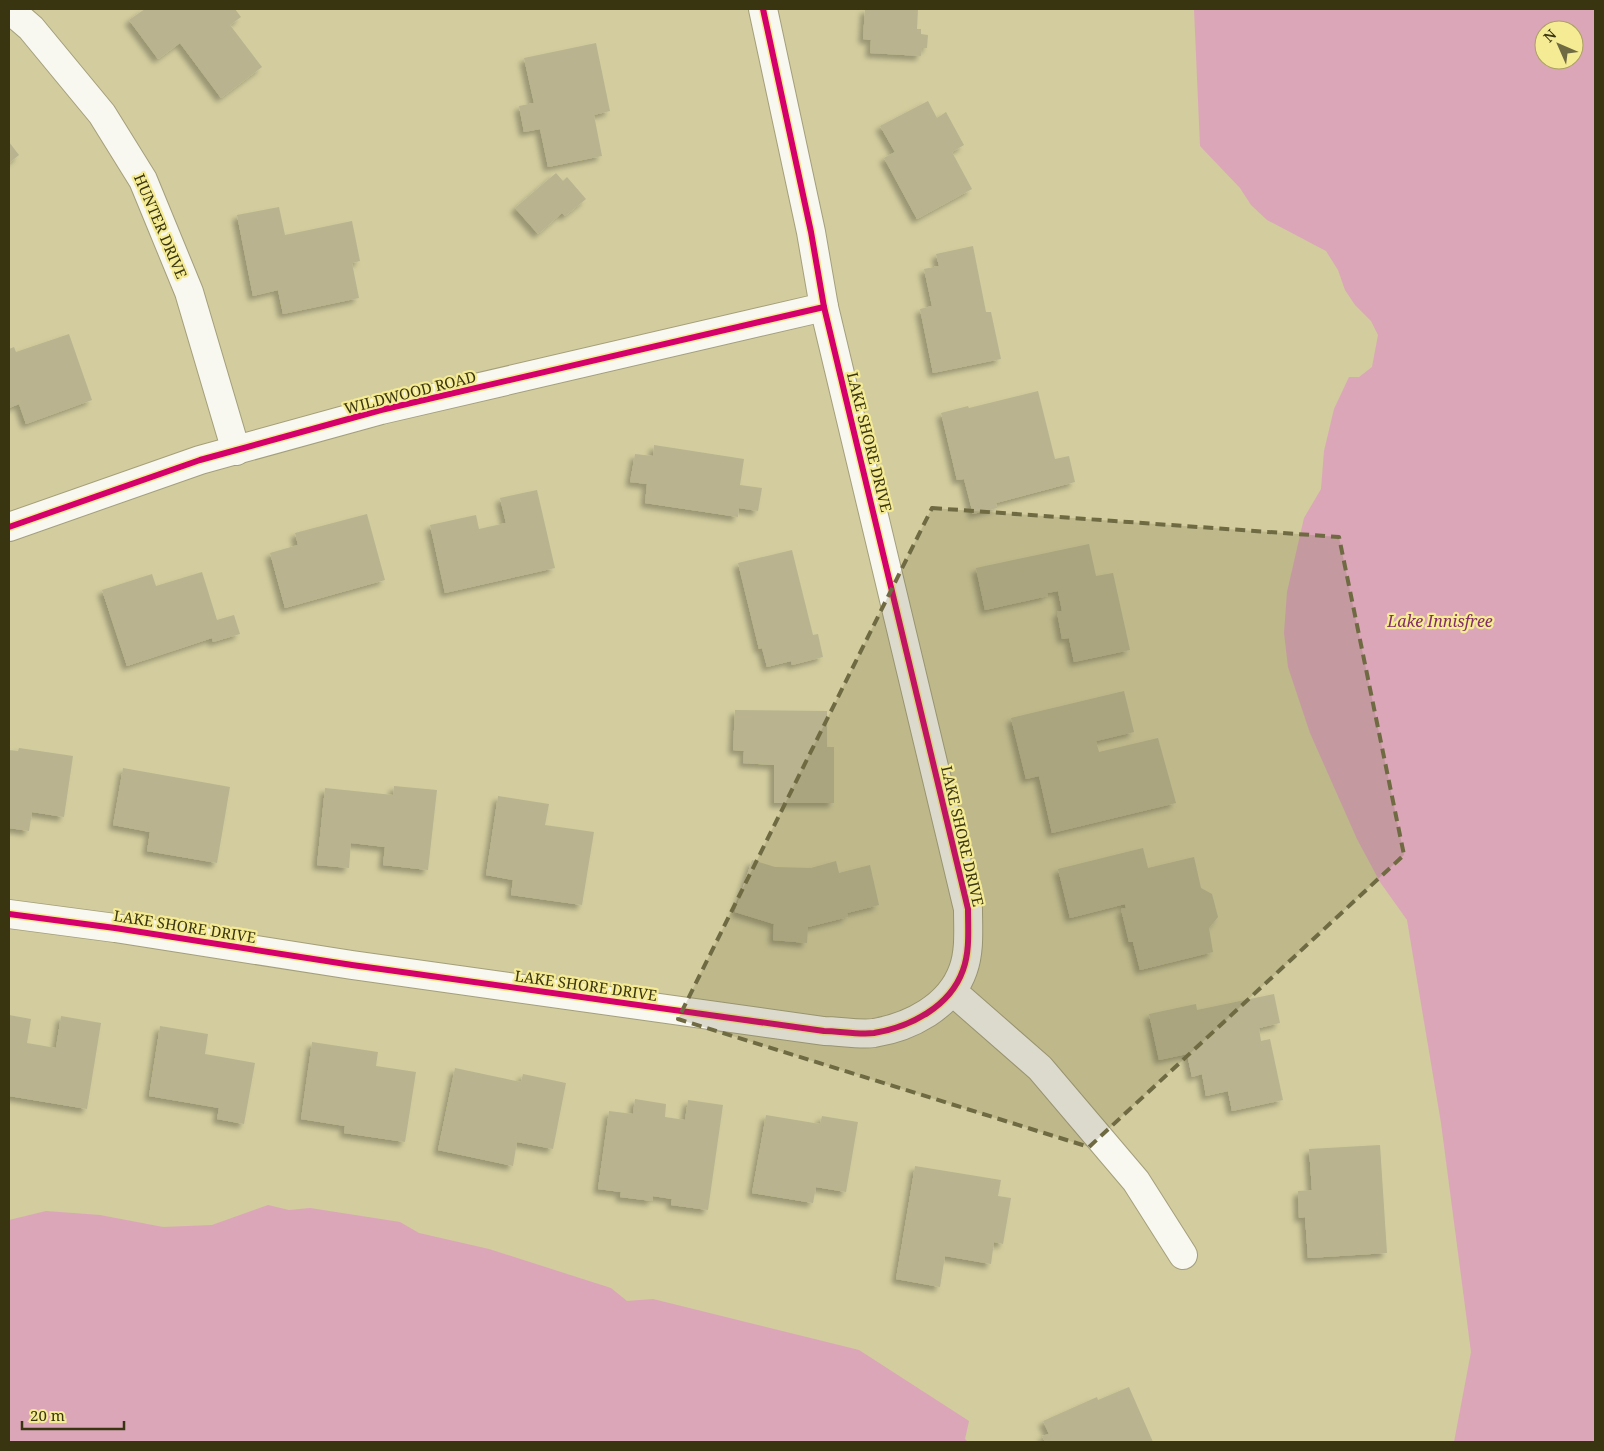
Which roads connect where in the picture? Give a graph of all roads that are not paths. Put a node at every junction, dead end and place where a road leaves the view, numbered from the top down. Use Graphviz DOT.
graph roads {
  1 [pos="9,9"];
  2 [pos="764,9"];
  3 [pos="824,308"];
  4 [pos="236,451"];
  5 [pos="9,527"];
  6 [pos="9,914"];
  7 [pos="952,991"];
  8 [pos="1183,1255"];
  1 -- 4 [label="street, HUNTER DRIVE"];
  2 -- 3 [label="street, LAKE SHORE DRIVE"];
  3 -- 4 [label="street, WILDWOOD ROAD"];
  3 -- 7 [label="street, LAKE SHORE DRIVE"];
  4 -- 5 [label="street, WILDWOOD ROAD"];
  6 -- 7 [label="street, LAKE SHORE DRIVE"];
  7 -- 8 [label="street"];
}
